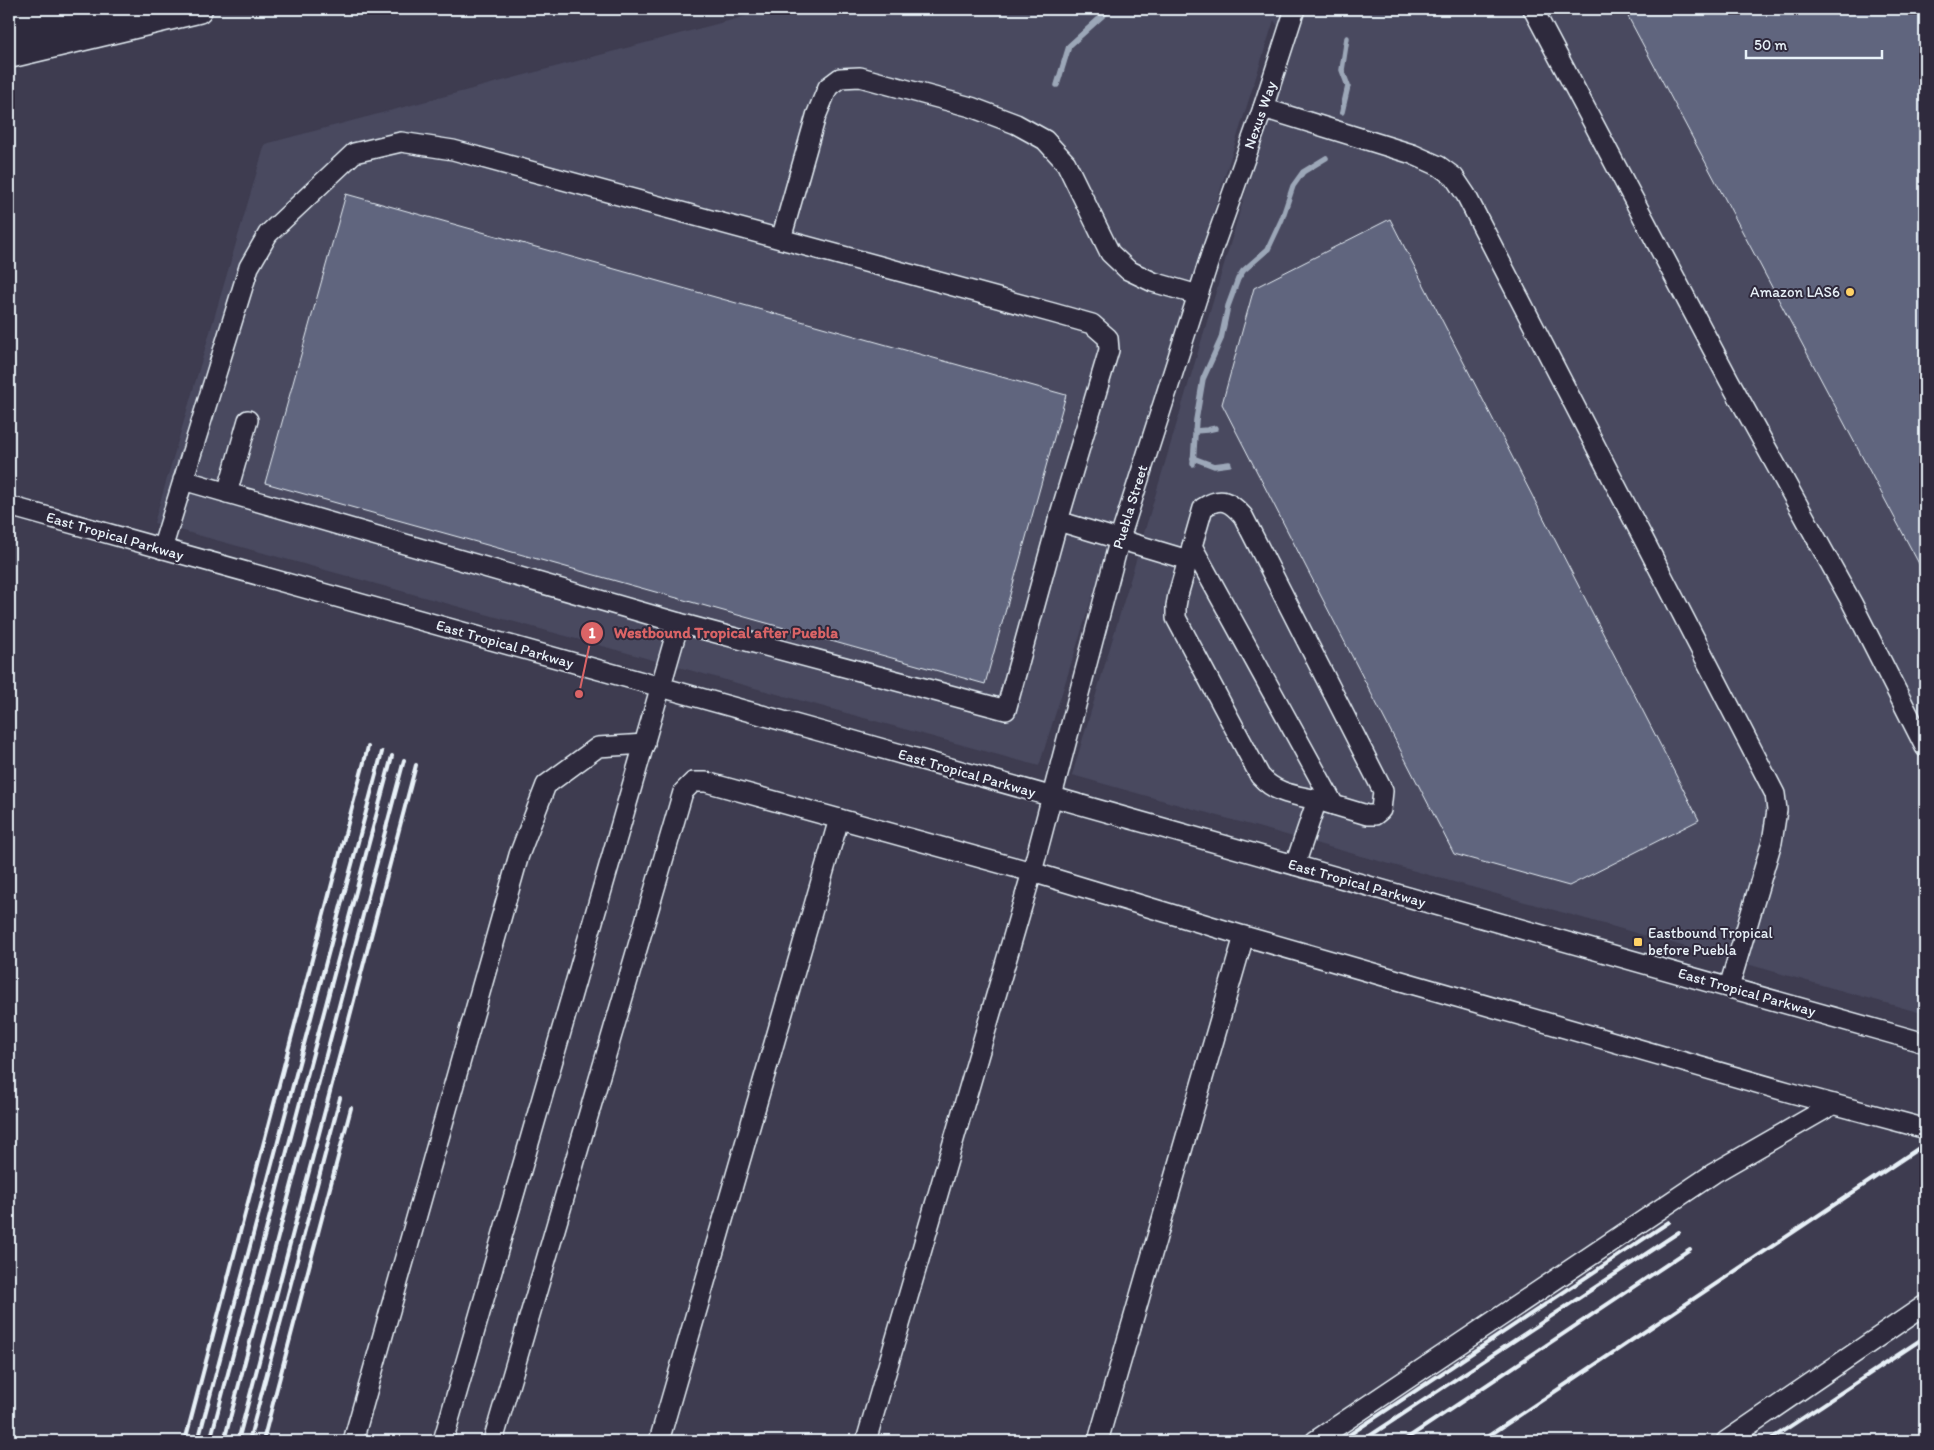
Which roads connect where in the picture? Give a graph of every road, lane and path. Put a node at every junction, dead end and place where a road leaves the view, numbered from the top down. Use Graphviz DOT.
graph roads {
  1 [pos="99,9"];
  2 [pos="198,9"];
  3 [pos="1295,9"];
  4 [pos="1533,9"];
  5 [pos="9,28"];
  6 [pos="9,54"];
  7 [pos="1263,108"];
  8 [pos="1222,221"];
  9 [pos="781,239"];
  10 [pos="1198,295"];
  11 [pos="248,420"];
  12 [pos="183,480"];
  13 [pos="227,493"];
  14 [pos="9,506"];
  15 [pos="1058,521"];
  16 [pos="1120,538"];
  17 [pos="162,549"];
  18 [pos="1190,553"];
  19 [pos="679,623"];
  20 [pos="661,687"];
  21 [pos="645,744"];
  22 [pos="1925,747"];
  23 [pos="1051,796"];
  24 [pos="1325,803"];
  25 [pos="839,819"];
  26 [pos="1295,865"];
  27 [pos="1032,872"];
  28 [pos="1244,936"];
  29 [pos="1729,987"];
  30 [pos="1925,1043"];
  31 [pos="1834,1104"];
  32 [pos="1919,1127"];
  33 [pos="1925,1305"];
  34 [pos="353,1441"];
  35 [pos="444,1441"];
  36 [pos="493,1441"];
  37 [pos="659,1441"];
  38 [pos="866,1441"];
  39 [pos="1098,1441"];
  40 [pos="1315,1441"];
  41 [pos="1726,1441"];
  1 -- 5 [label="highway"];
  2 -- 6 [label="highway"];
  3 -- 7 [label="street, Nexus Way"];
  4 -- 22 [label="street"];
  7 -- 8 [label="street, Nexus Way"];
  7 -- 29 [label="street"];
  8 -- 10 [label="street, Puebla Street"];
  9 -- 10 [label="street"];
  9 -- 12 [label="street"];
  9 -- 15 [label="street"];
  10 -- 16 [label="street, Puebla Street"];
  11 -- 13 [label="street"];
  12 -- 13 [label="street"];
  12 -- 17 [label="street"];
  13 -- 19 [label="street"];
  14 -- 17 [label="street, East Tropical Parkway"];
  15 -- 16 [label="street"];
  15 -- 19 [label="street"];
  16 -- 18 [label="street"];
  16 -- 23 [label="street, Puebla Street"];
  17 -- 20 [label="street, East Tropical Parkway"];
  18 -- 24 [label="street"];
  18 -- 24 [label="street"];
  18 -- 24 [label="street"];
  19 -- 20 [label="street"];
  20 -- 21 [label="street"];
  20 -- 23 [label="street, East Tropical Parkway"];
  21 -- 34 [label="street"];
  21 -- 35 [label="street"];
  23 -- 26 [label="street, East Tropical Parkway"];
  23 -- 27 [label="street, Puebla Street"];
  24 -- 26 [label="street"];
  25 -- 27 [label="street"];
  25 -- 36 [label="street"];
  25 -- 37 [label="street"];
  26 -- 29 [label="street, East Tropical Parkway"];
  27 -- 28 [label="street"];
  27 -- 38 [label="street, Puebla Street"];
  28 -- 31 [label="street"];
  28 -- 39 [label="street"];
  29 -- 30 [label="street, East Tropical Parkway"];
  31 -- 32 [label="street"];
  31 -- 40 [label="street"];
  33 -- 41 [label="street"];
}
